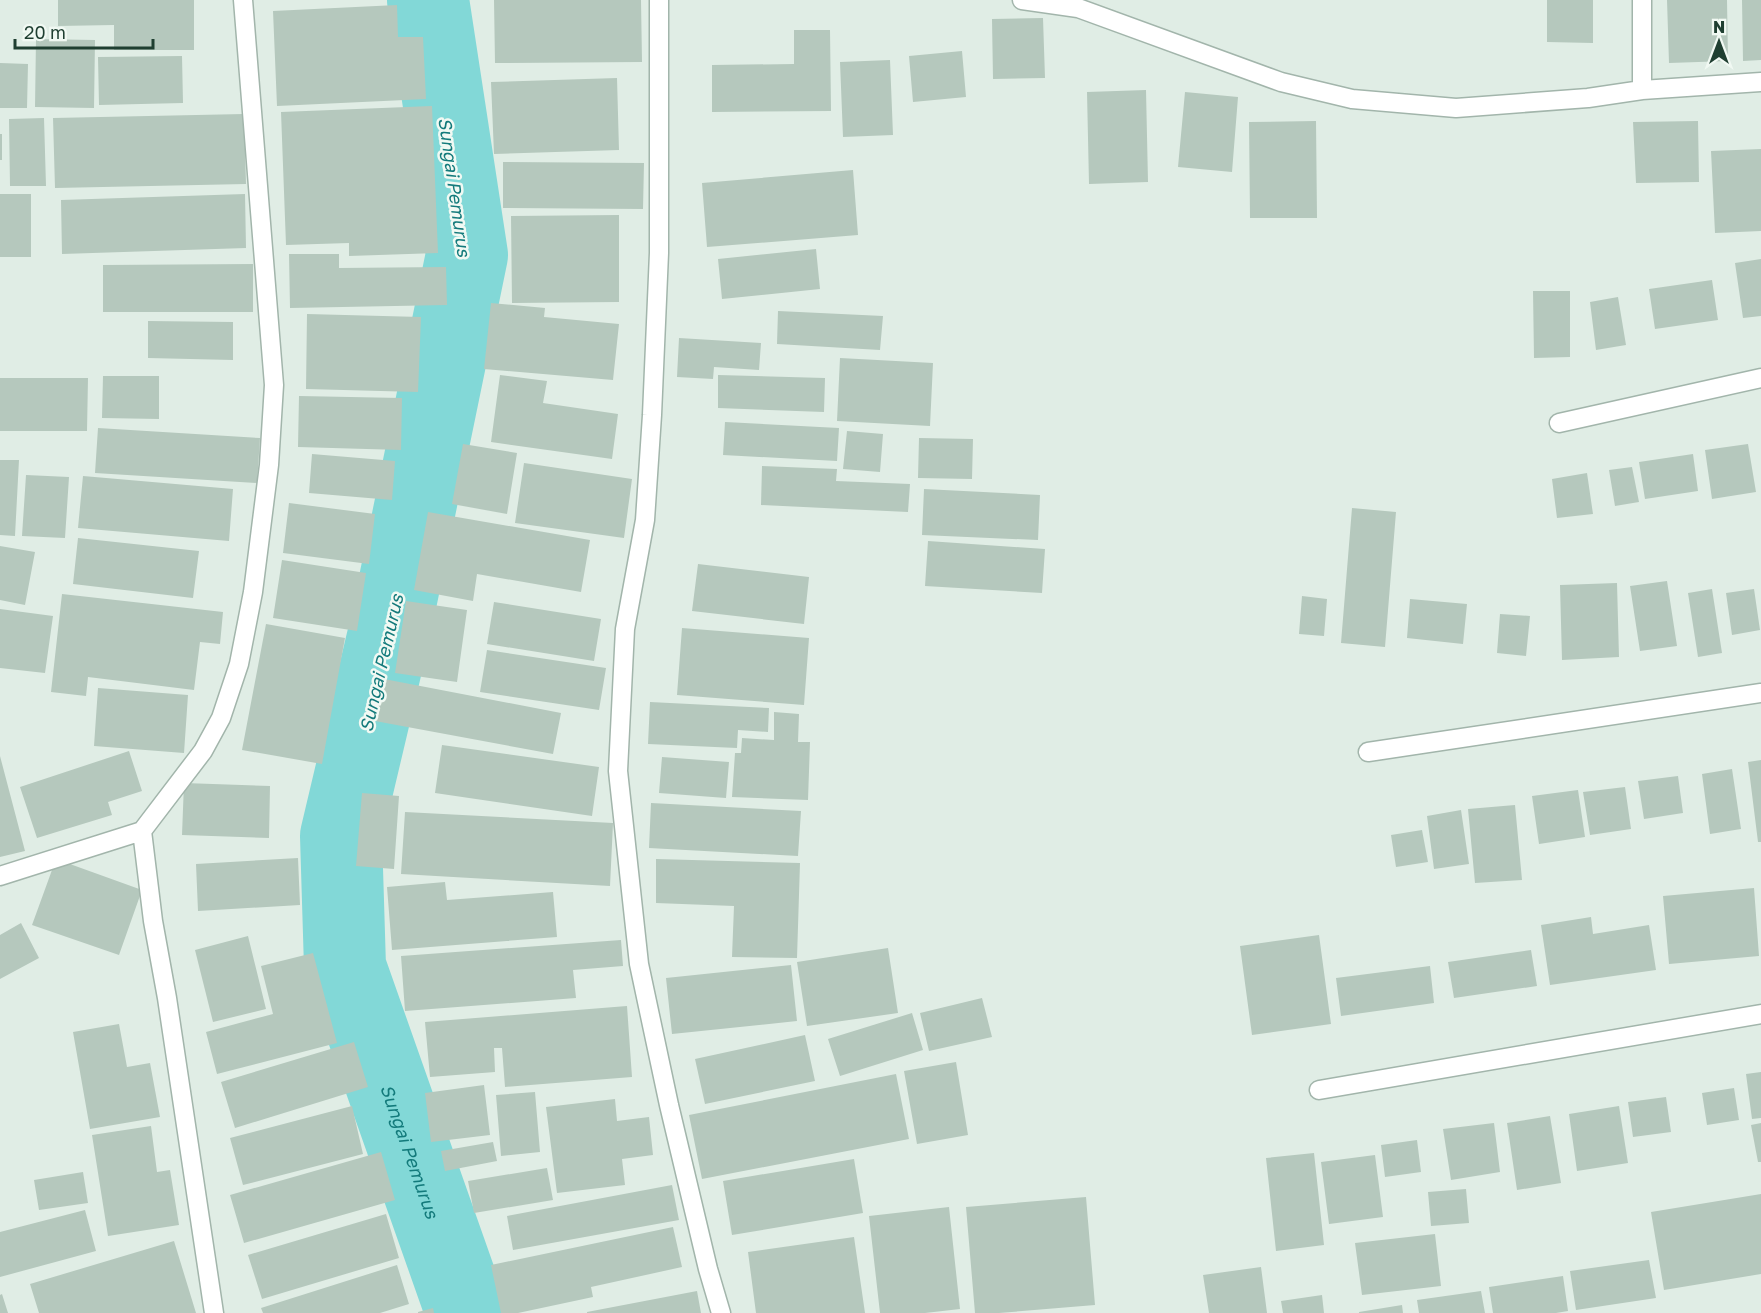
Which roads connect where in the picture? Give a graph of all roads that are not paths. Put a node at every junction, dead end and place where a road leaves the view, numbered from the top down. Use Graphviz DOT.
graph roads {
  1 [pos="243,0"];
  2 [pos="659,0"];
  3 [pos="1022,0"];
  4 [pos="1642,0"];
  5 [pos="1761,82"];
  6 [pos="1642,90"];
  7 [pos="1761,378"];
  8 [pos="1559,423"];
  9 [pos="1761,693"];
  10 [pos="1368,752"];
  11 [pos="142,831"];
  12 [pos="0,876"];
  13 [pos="1761,1014"];
  14 [pos="1319,1090"];
  15 [pos="214,1313"];
  16 [pos="721,1313"];
  1 -- 11 [label="street"];
  2 -- 16 [label="street"];
  3 -- 6 [label="street"];
  4 -- 6 [label="street"];
  5 -- 6 [label="street"];
  7 -- 8 [label="street"];
  9 -- 10 [label="street"];
  11 -- 12 [label="street"];
  11 -- 15 [label="street"];
  13 -- 14 [label="street"];
}
